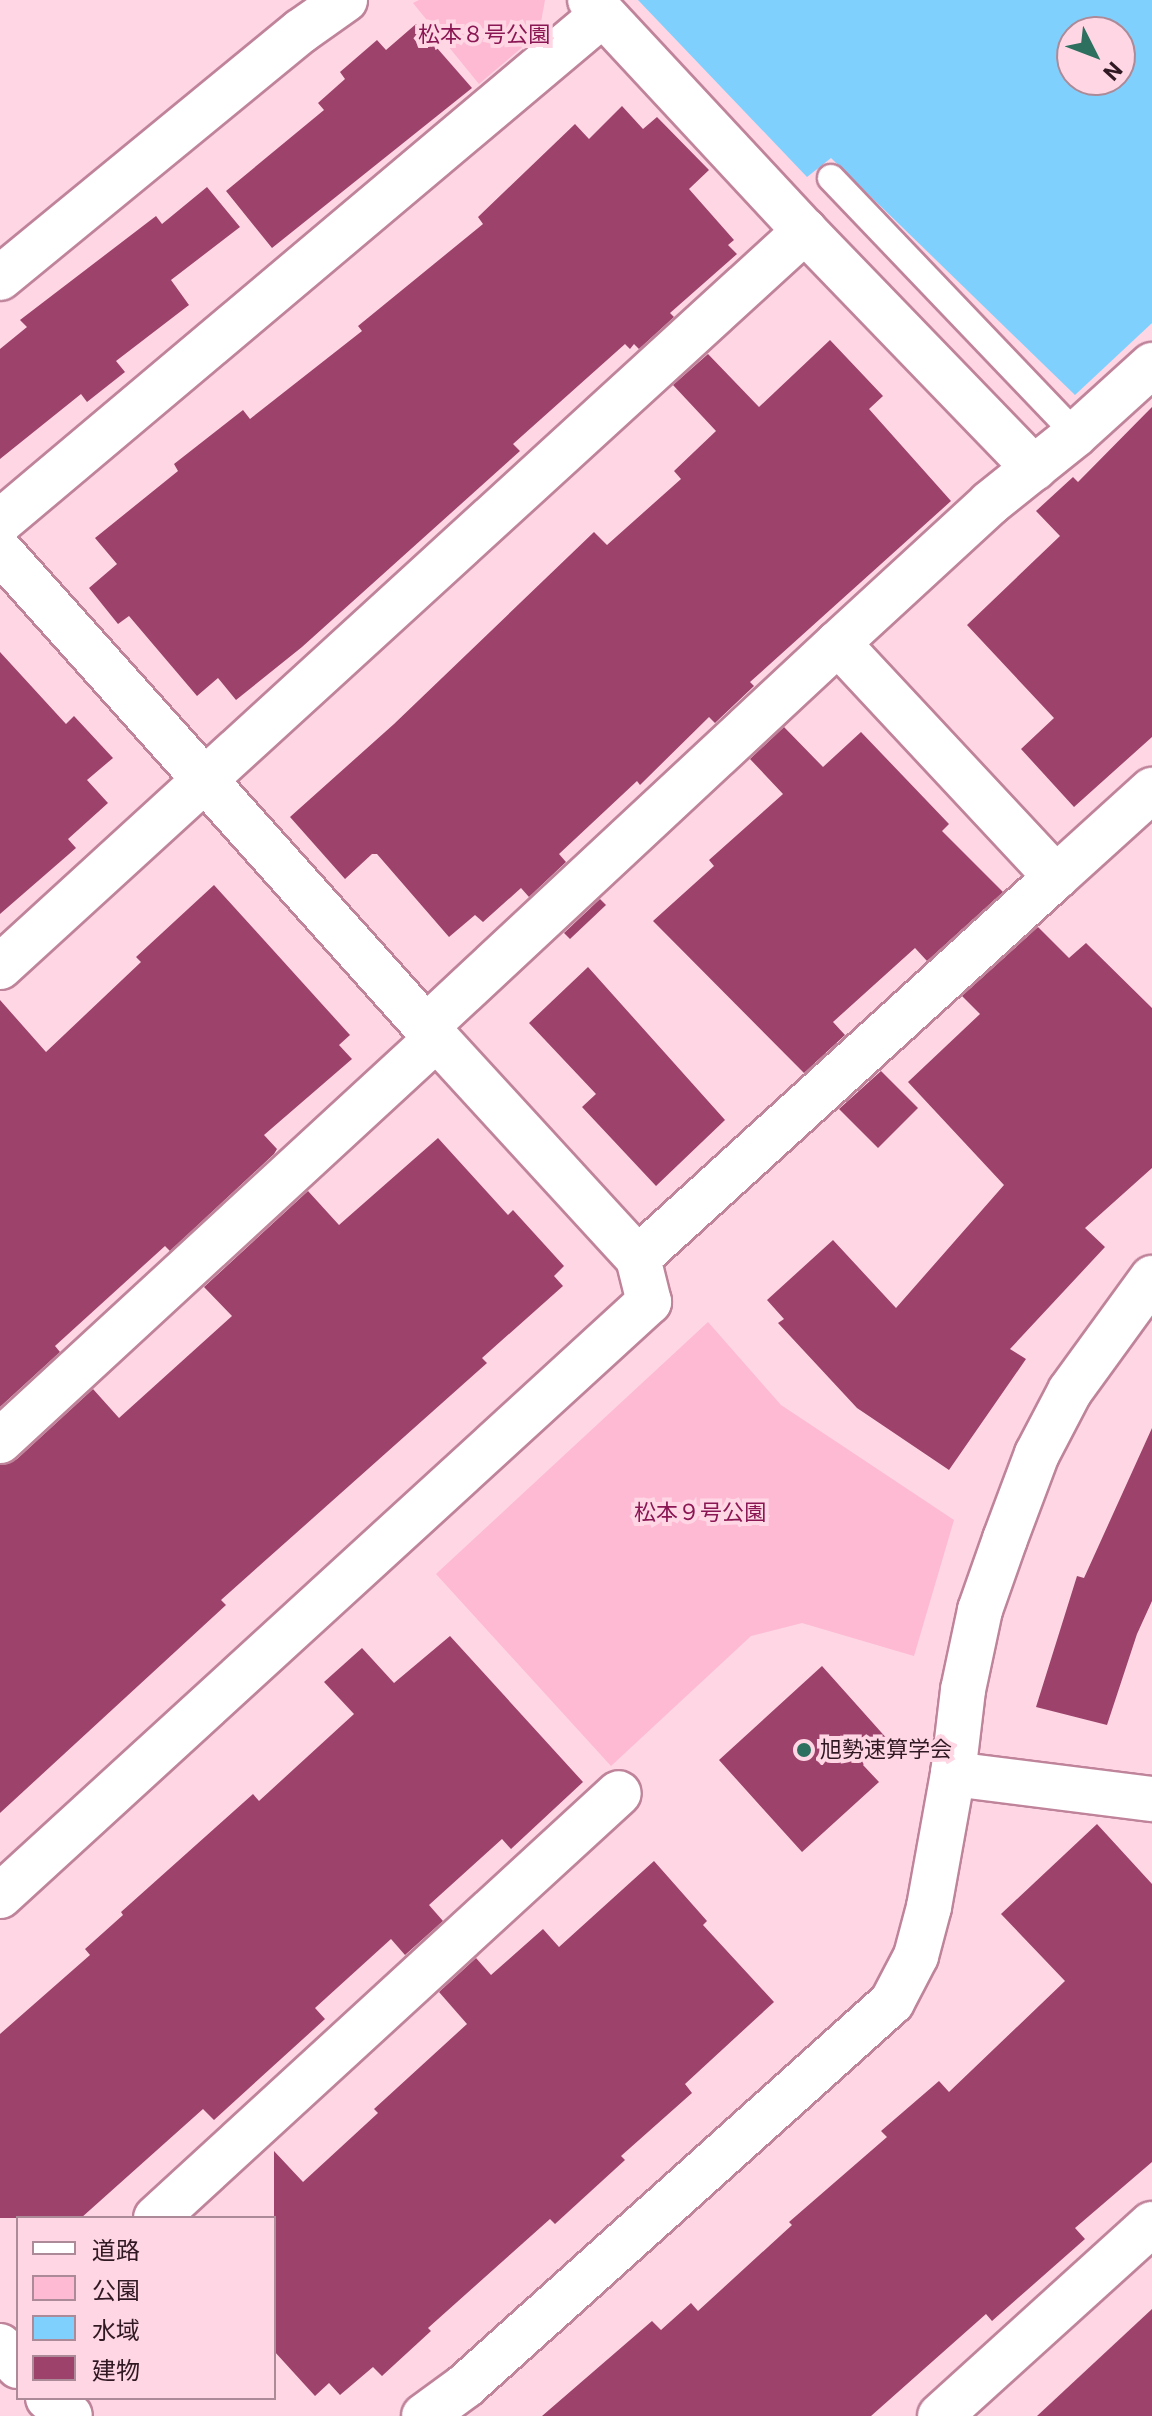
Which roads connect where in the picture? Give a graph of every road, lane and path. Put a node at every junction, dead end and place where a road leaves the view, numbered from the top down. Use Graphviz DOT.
graph roads {
  1 [pos="345,0"];
  2 [pos="596,7"];
  3 [pos="831,178"];
  4 [pos="805,231"];
  5 [pos="0,278"];
  6 [pos="1152,365"];
  7 [pos="1076,434"];
  8 [pos="1034,468"];
  9 [pos="0,522"];
  10 [pos="0,551"];
  11 [pos="838,643"];
  12 [pos="207,782"];
  13 [pos="1152,790"];
  14 [pos="1056,877"];
  15 [pos="0,967"];
  16 [pos="431,1033"];
  17 [pos="638,1258"];
  18 [pos="1152,1278"];
  19 [pos="0,1441"];
  20 [pos="953,1774"];
  21 [pos="619,1793"];
  22 [pos="1152,1799"];
  23 [pos="0,1896"];
  24 [pos="158,2216"];
  25 [pos="1152,2224"];
  26 [pos="50,2400"];
  27 [pos="70,2416"];
  28 [pos="424,2416"];
  29 [pos="940,2416"];
  1 -- 5 [label="street"];
  2 -- 4 [label="street"];
  2 -- 9 [label="street"];
  3 -- 7 [label="lane"];
  4 -- 8 [label="street"];
  4 -- 12 [label="street"];
  6 -- 7 [label="street"];
  7 -- 8 [label="street"];
  8 -- 11 [label="street"];
  10 -- 12 [label="street"];
  11 -- 14 [label="street"];
  11 -- 16 [label="street"];
  12 -- 15 [label="street"];
  12 -- 16 [label="street"];
  13 -- 14 [label="street"];
  14 -- 17 [label="street"];
  16 -- 17 [label="street"];
  16 -- 19 [label="street"];
  17 -- 23 [label="street"];
  18 -- 20 [label="street"];
  20 -- 22 [label="street"];
  20 -- 28 [label="street"];
  21 -- 24 [label="street"];
  25 -- 29 [label="street"];
  26 -- 27 [label="street"];
}
